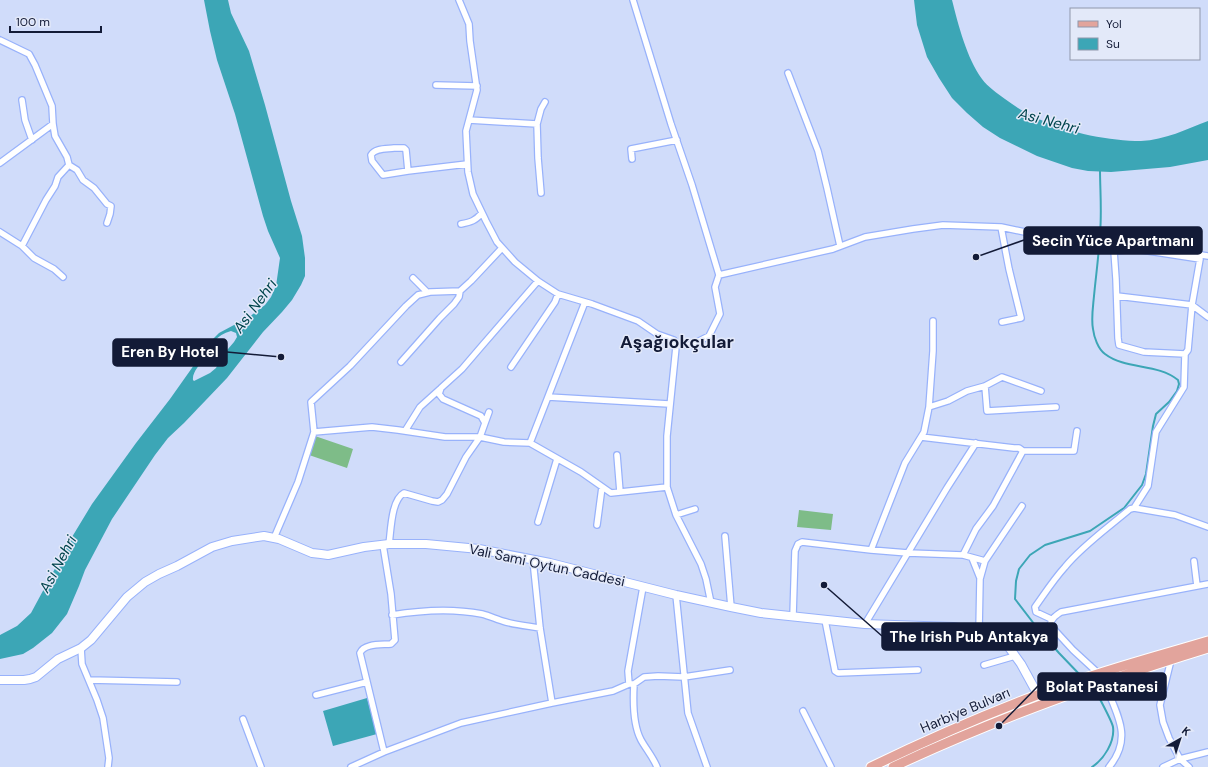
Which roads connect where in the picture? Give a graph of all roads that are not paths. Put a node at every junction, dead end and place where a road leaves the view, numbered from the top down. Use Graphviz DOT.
graph roads {
  1 [pos="459,0"];
  2 [pos="633,0"];
  3 [pos="0,40"];
  4 [pos="788,73"];
  5 [pos="436,85"];
  6 [pos="477,86"];
  7 [pos="22,100"];
  8 [pos="545,102"];
  9 [pos="469,120"];
  10 [pos="53,124"];
  11 [pos="537,124"];
  12 [pos="32,140"];
  13 [pos="677,140"];
  14 [pos="632,159"];
  15 [pos="0,163"];
  16 [pos="467,164"];
  17 [pos="69,165"];
  18 [pos="408,171"];
  19 [pos="541,193"];
  20 [pos="482,213"];
  21 [pos="107,223"];
  22 [pos="461,224"];
  23 [pos="1001,227"];
  24 [pos="0,232"];
  25 [pos="22,246"];
  26 [pos="840,246"];
  27 [pos="502,248"];
  28 [pos="1208,256"];
  29 [pos="720,275"];
  30 [pos="63,277"];
  31 [pos="413,278"];
  32 [pos="538,281"];
  33 [pos="460,291"];
  34 [pos="427,292"];
  35 [pos="558,294"];
  36 [pos="1117,296"];
  37 [pos="585,302"];
  38 [pos="1192,305"];
  39 [pos="1208,317"];
  40 [pos="933,321"];
  41 [pos="1002,322"];
  42 [pos="675,345"];
  43 [pos="1185,354"];
  44 [pos="401,362"];
  45 [pos="511,367"];
  46 [pos="985,386"];
  47 [pos="441,388"];
  48 [pos="1041,391"];
  49 [pos="548,397"];
  50 [pos="669,404"];
  51 [pos="929,406"];
  52 [pos="1056,407"];
  53 [pos="489,412"];
  54 [pos="485,423"];
  55 [pos="405,431"];
  56 [pos="1077,431"];
  57 [pos="314,432"];
  58 [pos="480,437"];
  59 [pos="921,438"];
  60 [pos="530,444"];
  61 [pos="976,444"];
  62 [pos="1023,452"];
  63 [pos="617,455"];
  64 [pos="557,459"];
  65 [pos="602,487"];
  66 [pos="667,487"];
  67 [pos="620,492"];
  68 [pos="1022,506"];
  69 [pos="1134,508"];
  70 [pos="695,509"];
  71 [pos="676,515"];
  72 [pos="538,522"];
  73 [pos="597,525"];
  74 [pos="1208,527"];
  75 [pos="725,536"];
  76 [pos="274,538"];
  77 [pos="386,544"];
  78 [pos="871,550"];
  79 [pos="908,553"];
  80 [pos="963,555"];
  81 [pos="972,558"];
  82 [pos="533,560"];
  83 [pos="985,561"];
  84 [pos="1194,561"];
  85 [pos="980,579"];
  86 [pos="1208,584"];
  87 [pos="1197,586"];
  88 [pos="644,587"];
  89 [pos="676,595"];
  90 [pos="711,603"];
  91 [pos="731,607"];
  92 [pos="392,615"];
  93 [pos="793,616"];
  94 [pos="1051,619"];
  95 [pos="824,620"];
  96 [pos="865,624"];
  97 [pos="540,628"];
  98 [pos="979,631"];
  99 [pos="1208,641"];
  100 [pos="81,648"];
  101 [pos="1208,648"];
  102 [pos="1015,656"];
  103 [pos="1171,660"];
  104 [pos="984,665"];
  105 [pos="730,670"];
  106 [pos="918,670"];
  107 [pos="1098,673"];
  108 [pos="684,678"];
  109 [pos="0,680"];
  110 [pos="89,680"];
  111 [pos="177,682"];
  112 [pos="367,682"];
  113 [pos="1104,682"];
  114 [pos="632,684"];
  115 [pos="316,695"];
  116 [pos="1038,695"];
  117 [pos="552,703"];
  118 [pos="803,711"];
  119 [pos="243,719"];
  120 [pos="384,752"];
  121 [pos="1208,752"];
  122 [pos="1180,759"];
  123 [pos="108,767"];
  124 [pos="262,767"];
  125 [pos="351,767"];
  126 [pos="657,767"];
  127 [pos="707,767"];
  128 [pos="831,767"];
  129 [pos="871,767"];
  130 [pos="893,767"];
  131 [pos="1109,767"];
  132 [pos="1163,767"];
  133 [pos="1189,767"];
  1 -- 6 [label="street"];
  2 -- 13 [label="street"];
  3 -- 10 [label="street"];
  4 -- 26 [label="street"];
  5 -- 6 [label="street"];
  6 -- 9 [label="street"];
  7 -- 12 [label="street"];
  8 -- 11 [label="street"];
  9 -- 11 [label="street"];
  9 -- 16 [label="street"];
  10 -- 12 [label="street"];
  10 -- 17 [label="street"];
  11 -- 19 [label="street"];
  12 -- 15 [label="street"];
  13 -- 14 [label="street"];
  13 -- 29 [label="street"];
  16 -- 18 [label="street"];
  16 -- 20 [label="street"];
  17 -- 21 [label="street"];
  17 -- 25 [label="street"];
  18 -- 18 [label="street"];
  20 -- 22 [label="street"];
  20 -- 27 [label="street"];
  23 -- 26 [label="street"];
  23 -- 28 [label="street"];
  23 -- 41 [label="street"];
  24 -- 25 [label="street"];
  25 -- 30 [label="street"];
  26 -- 29 [label="street"];
  27 -- 32 [label="street"];
  27 -- 33 [label="street"];
  29 -- 42 [label="street"];
  31 -- 34 [label="street"];
  32 -- 35 [label="street"];
  32 -- 47 [label="street"];
  33 -- 34 [label="street"];
  33 -- 44 [label="street"];
  34 -- 57 [label="street"];
  35 -- 37 [label="street"];
  35 -- 45 [label="street"];
  36 -- 38 [label="street"];
  36 -- 38 [label="street"];
  36 -- 43 [label="street"];
  37 -- 42 [label="street"];
  37 -- 49 [label="street"];
  38 -- 39 [label="street"];
  38 -- 43 [label="street"];
  40 -- 51 [label="street"];
  42 -- 50 [label="street"];
  43 -- 69 [label="street"];
  46 -- 48 [label="street"];
  46 -- 51 [label="street"];
  46 -- 52 [label="street"];
  47 -- 54 [label="street"];
  47 -- 55 [label="street"];
  49 -- 50 [label="street"];
  49 -- 60 [label="street"];
  50 -- 66 [label="street"];
  51 -- 59 [label="street"];
  53 -- 54 [label="street"];
  54 -- 58 [label="street"];
  55 -- 57 [label="street"];
  55 -- 58 [label="street"];
  56 -- 62 [label="street"];
  57 -- 76 [label="street"];
  58 -- 60 [label="street"];
  58 -- 77 [label="street"];
  59 -- 61 [label="street"];
  59 -- 78 [label="street"];
  60 -- 64 [label="street"];
  61 -- 62 [label="street"];
  61 -- 79 [label="street"];
  62 -- 80 [label="street"];
  63 -- 67 [label="street"];
  64 -- 65 [label="street"];
  64 -- 72 [label="street"];
  65 -- 67 [label="street"];
  65 -- 73 [label="street"];
  66 -- 67 [label="street"];
  66 -- 71 [label="street"];
  68 -- 83 [label="street"];
  69 -- 74 [label="street"];
  69 -- 94 [label="street"];
  70 -- 71 [label="street"];
  71 -- 90 [label="street"];
  75 -- 91 [label="street"];
  76 -- 77 [label="street, Vali Sami Oytun Caddesi"];
  76 -- 100 [label="street, Vali Sami Oytun Caddesi"];
  77 -- 82 [label="street, Vali Sami Oytun Caddesi"];
  77 -- 92 [label="street"];
  78 -- 79 [label="street"];
  78 -- 93 [label="street"];
  79 -- 80 [label="street"];
  79 -- 96 [label="street"];
  80 -- 81 [label="street"];
  81 -- 83 [label="street"];
  81 -- 85 [label="street"];
  82 -- 88 [label="street, Vali Sami Oytun Caddesi"];
  82 -- 97 [label="street"];
  83 -- 85 [label="street"];
  84 -- 87 [label="street"];
  85 -- 98 [label="street"];
  86 -- 87 [label="street"];
  87 -- 94 [label="street"];
  88 -- 89 [label="street, Vali Sami Oytun Caddesi"];
  88 -- 114 [label="street"];
  89 -- 90 [label="street, Vali Sami Oytun Caddesi"];
  89 -- 108 [label="street"];
  90 -- 91 [label="street, Vali Sami Oytun Caddesi"];
  91 -- 93 [label="street, Vali Sami Oytun Caddesi"];
  92 -- 97 [label="street"];
  92 -- 112 [label="street"];
  93 -- 95 [label="street, Vali Sami Oytun Caddesi"];
  94 -- 107 [label="street"];
  95 -- 96 [label="street, Vali Sami Oytun Caddesi"];
  95 -- 106 [label="street"];
  96 -- 98 [label="street, Vali Sami Oytun Caddesi"];
  97 -- 117 [label="street"];
  98 -- 102 [label="street, Vali Sami Oytun Caddesi"];
  99 -- 107 [label="main road, Harbiye Bulvarı"];
  100 -- 109 [label="street, Vali Sami Oytun Caddesi"];
  100 -- 110 [label="street"];
  101 -- 103 [label="main road, Harbiye Bulvarı"];
  102 -- 104 [label="street"];
  102 -- 116 [label="street, Vali Sami Oytun Caddesi"];
  103 -- 113 [label="main road, Harbiye Bulvarı"];
  103 -- 122 [label="street"];
  105 -- 108 [label="street"];
  107 -- 116 [label="main road, Harbiye Bulvarı"];
  108 -- 114 [label="street"];
  108 -- 127 [label="street"];
  110 -- 111 [label="street"];
  110 -- 123 [label="street"];
  112 -- 115 [label="street"];
  112 -- 120 [label="street"];
  113 -- 130 [label="main road, Harbiye Bulvarı"];
  113 -- 131 [label="street"];
  114 -- 117 [label="street"];
  114 -- 126 [label="street"];
  116 -- 129 [label="main road, Harbiye Bulvarı"];
  117 -- 120 [label="street"];
  118 -- 128 [label="street"];
  119 -- 124 [label="street"];
  120 -- 125 [label="street"];
  121 -- 122 [label="street"];
  122 -- 132 [label="street"];
  122 -- 133 [label="street"];
}
